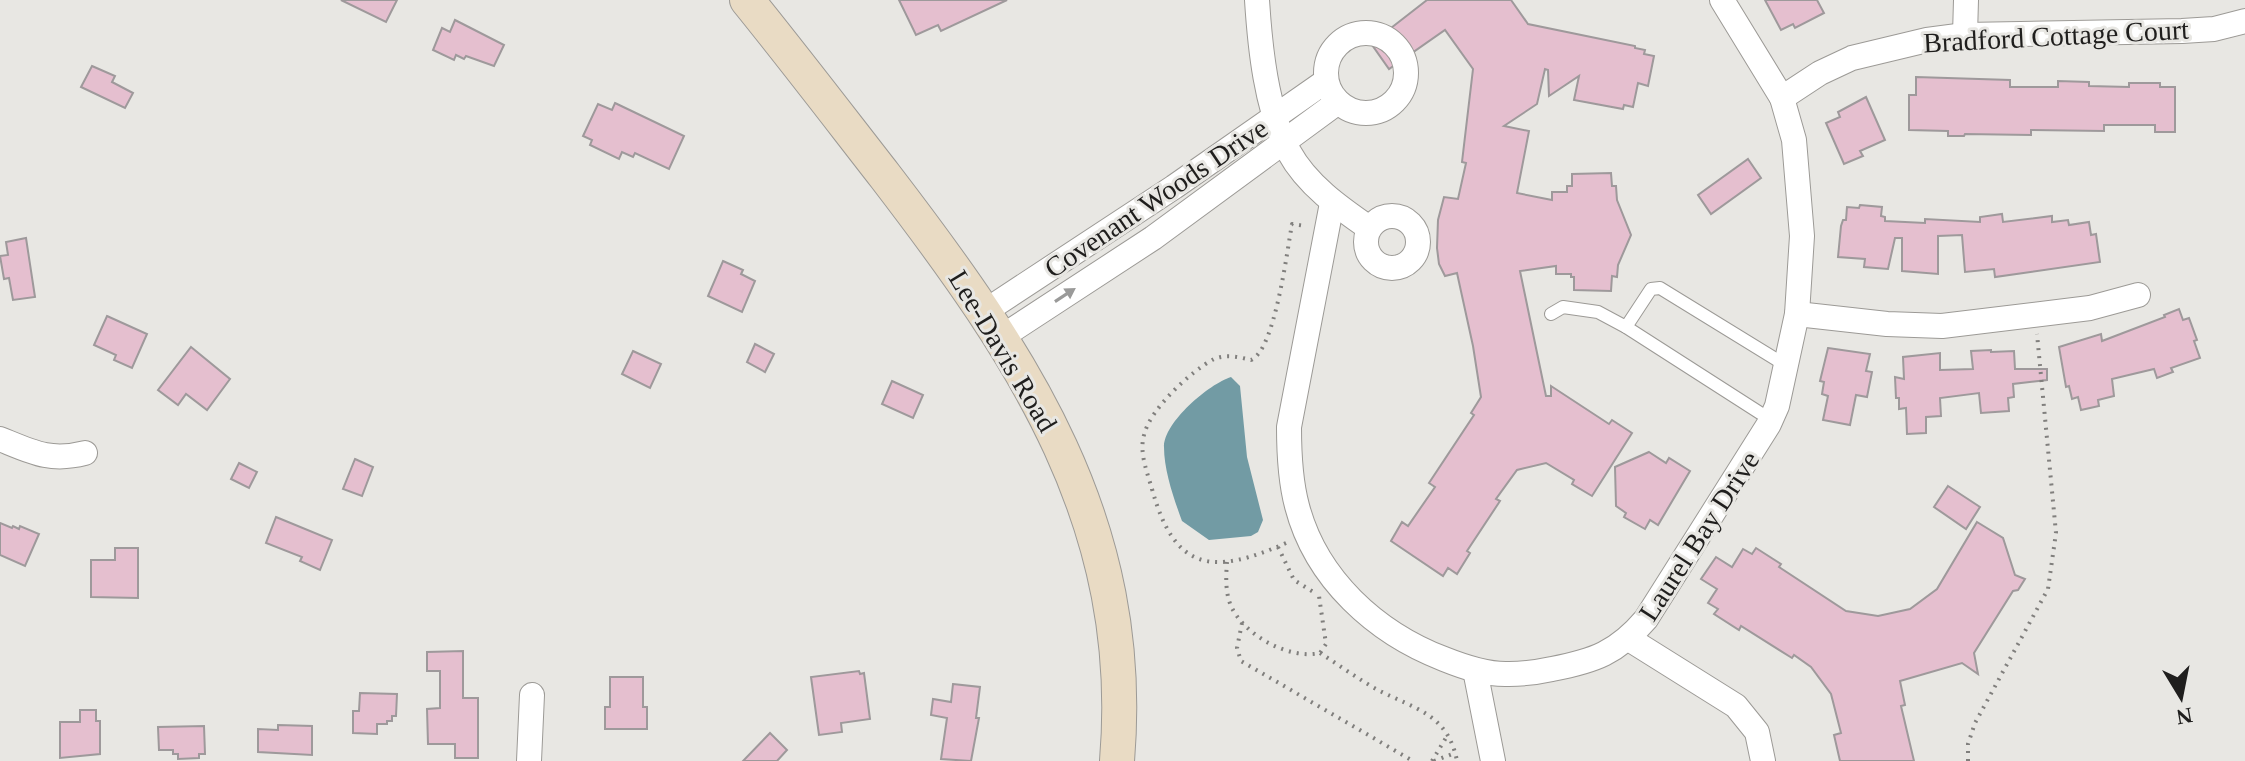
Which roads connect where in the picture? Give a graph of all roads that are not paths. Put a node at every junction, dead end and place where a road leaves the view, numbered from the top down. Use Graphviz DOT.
graph roads {
  1 [pos="747,0"];
  2 [pos="1257,0"];
  3 [pos="1722,0"];
  4 [pos="1966,0"];
  5 [pos="2245,21"];
  6 [pos="1965,35"];
  7 [pos="1782,98"];
  8 [pos="1277,117"];
  9 [pos="1284,140"];
  10 [pos="1332,203"];
  11 [pos="1369,228"];
  12 [pos="1096,238"];
  13 [pos="1114,264"];
  14 [pos="2138,295"];
  15 [pos="1551,314"];
  16 [pos="1797,314"];
  17 [pos="992,325"];
  18 [pos="1626,327"];
  19 [pos="1787,366"];
  20 [pos="1771,420"];
  21 [pos="0,439"];
  22 [pos="85,453"];
  23 [pos="1629,639"];
  24 [pos="1475,670"];
  25 [pos="532,695"];
  26 [pos="529,761"];
  27 [pos="1117,761"];
  28 [pos="1493,761"];
  29 [pos="1763,761"];
  1 -- 17 [label="main road, Lee-Davis Road"];
  2 -- 8 [label="street"];
  3 -- 7 [label="street, Laurel Bay Drive"];
  4 -- 6 [label="street"];
  5 -- 6 [label="street, Bradford Cottage Court"];
  6 -- 7 [label="street, Bradford Cottage Court"];
  7 -- 16 [label="street, Laurel Bay Drive"];
  8 -- 9 [label="street"];
  8 -- 9 [label="street, Covenant Woods Drive"];
  8 -- 12 [label="street, Covenant Woods Drive"];
  9 -- 10 [label="street"];
  9 -- 13 [label="street, Covenant Woods Drive"];
  10 -- 11 [label="street"];
  10 -- 24 [label="street, Laurel Bay Drive"];
  12 -- 13 [label="lane"];
  12 -- 17 [label="street, Covenant Woods Drive"];
  17 -- 13 [label="street, Covenant Woods Drive, one-way"];
  14 -- 16 [label="street"];
  15 -- 18 [label="lane"];
  16 -- 19 [label="street, Laurel Bay Drive"];
  17 -- 27 [label="main road, Lee-Davis Road"];
  18 -- 19 [label="lane"];
  18 -- 20 [label="lane"];
  19 -- 20 [label="street, Laurel Bay Drive"];
  20 -- 23 [label="street, Laurel Bay Drive"];
  21 -- 22 [label="street"];
  23 -- 24 [label="street, Laurel Bay Drive"];
  23 -- 29 [label="street"];
  24 -- 28 [label="street"];
  25 -- 26 [label="street"];
}
